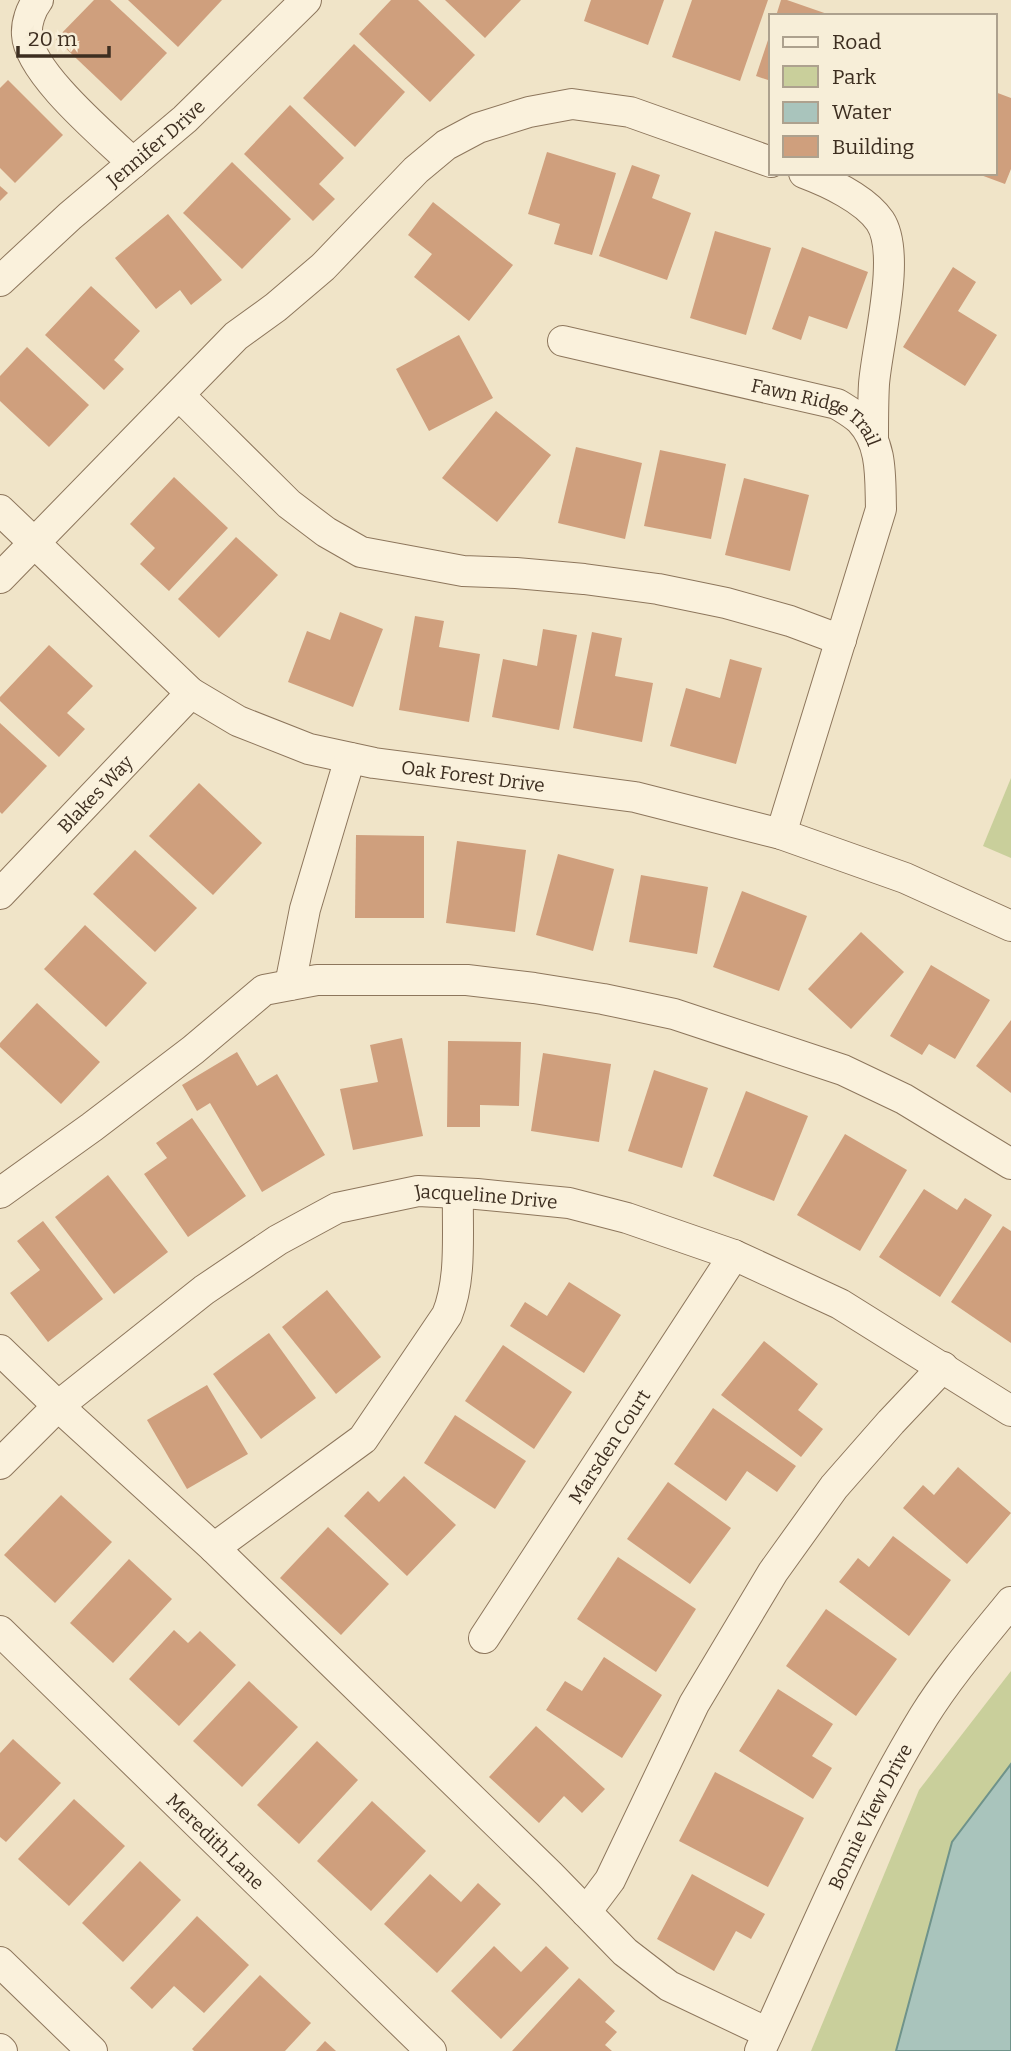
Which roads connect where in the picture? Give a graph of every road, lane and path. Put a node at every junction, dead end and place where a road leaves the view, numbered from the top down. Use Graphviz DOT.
graph roads {
  1 [pos="38,0"];
  2 [pos="306,0"];
  3 [pos="769,161"];
  4 [pos="133,163"];
  5 [pos="807,175"];
  6 [pos="0,282"];
  7 [pos="563,341"];
  8 [pos="179,395"];
  9 [pos="873,438"];
  10 [pos="0,510"];
  11 [pos="34,542"];
  12 [pos="0,578"];
  13 [pos="841,640"];
  14 [pos="191,693"];
  15 [pos="350,758"];
  16 [pos="781,834"];
  17 [pos="0,894"];
  18 [pos="1011,926"];
  19 [pos="290,985"];
  20 [pos="1011,1164"];
  21 [pos="0,1193"];
  22 [pos="458,1193"];
  23 [pos="734,1255"];
  24 [pos="0,1350"];
  25 [pos="943,1367"];
  26 [pos="58,1406"];
  27 [pos="1011,1411"];
  28 [pos="0,1464"];
  29 [pos="214,1548"];
  30 [pos="1011,1602"];
  31 [pos="0,1631"];
  32 [pos="484,1639"];
  33 [pos="586,1912"];
  34 [pos="0,1962"];
  35 [pos="764,2042"];
  36 [pos="92,2051"];
  37 [pos="431,2051"];
  1 -- 4 [label="street"];
  2 -- 4 [label="street, Jennifer Drive"];
  3 -- 8 [label="street"];
  4 -- 6 [label="street, Jennifer Drive"];
  5 -- 9 [label="street"];
  7 -- 9 [label="street, Fawn Ridge Trail"];
  8 -- 11 [label="street"];
  8 -- 13 [label="street"];
  9 -- 13 [label="street, Fawn Ridge Trail"];
  10 -- 11 [label="street, Oak Forest Drive"];
  11 -- 12 [label="street"];
  11 -- 14 [label="street, Oak Forest Drive"];
  13 -- 16 [label="street, Fawn Ridge Trail"];
  14 -- 15 [label="street, Oak Forest Drive"];
  14 -- 17 [label="street, Blakes Way"];
  15 -- 16 [label="street, Oak Forest Drive"];
  15 -- 19 [label="street"];
  16 -- 18 [label="street, Oak Forest Drive"];
  19 -- 20 [label="street"];
  19 -- 21 [label="street"];
  22 -- 23 [label="street, Jacqueline Drive"];
  22 -- 26 [label="street, Jacqueline Drive"];
  22 -- 29 [label="street"];
  23 -- 25 [label="street, Jacqueline Drive"];
  23 -- 32 [label="street, Marsden Court"];
  24 -- 26 [label="street"];
  25 -- 27 [label="street, Jacqueline Drive"];
  25 -- 33 [label="street"];
  26 -- 28 [label="street, Jacqueline Drive"];
  26 -- 29 [label="street"];
  29 -- 33 [label="street"];
  30 -- 35 [label="street, Bonnie View Drive"];
  31 -- 37 [label="street, Meredith Lane"];
  33 -- 35 [label="street"];
  34 -- 36 [label="street"];
}
